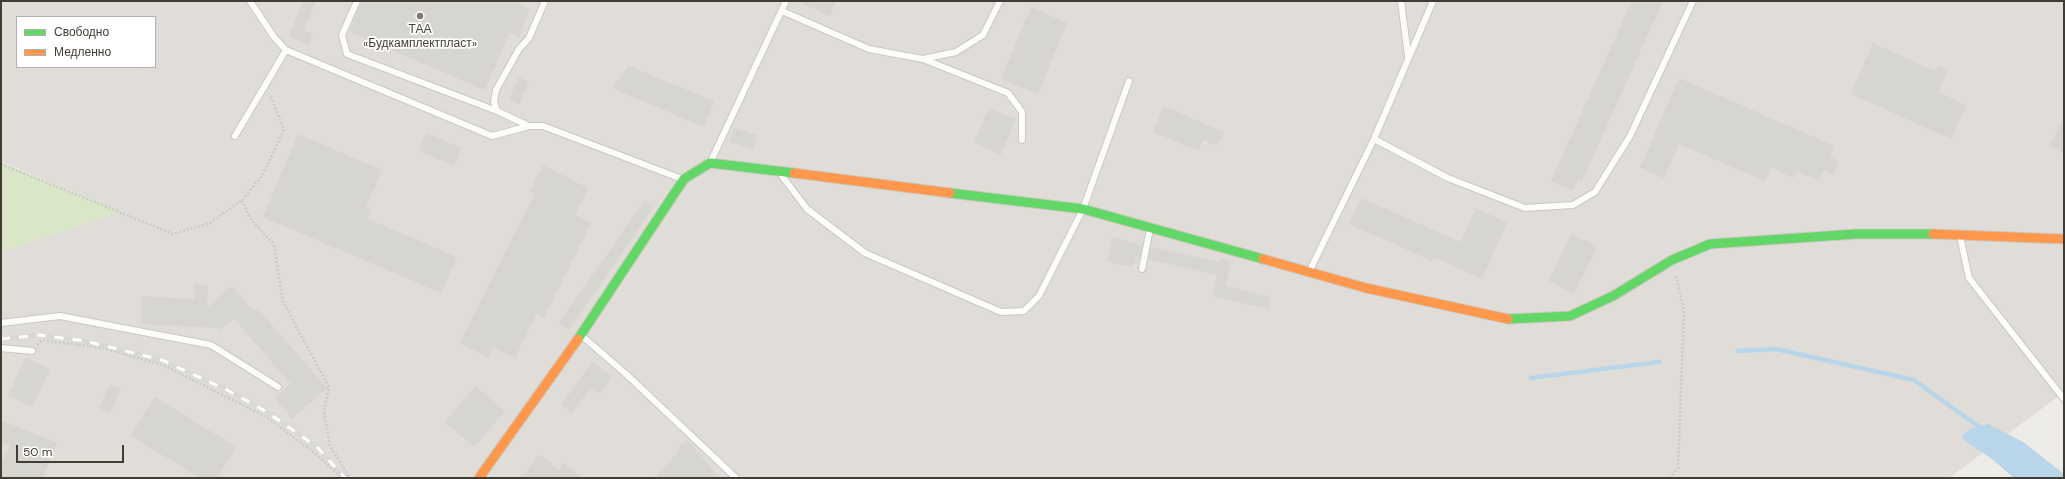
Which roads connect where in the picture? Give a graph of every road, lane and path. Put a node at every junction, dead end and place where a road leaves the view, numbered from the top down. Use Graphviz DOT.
graph roads {
  1 [pos="250,1"];
  2 [pos="357,1"];
  3 [pos="545,1"];
  4 [pos="786,1"];
  5 [pos="1000,1"];
  6 [pos="1401,1"];
  7 [pos="1432,1"];
  8 [pos="1693,1"];
  9 [pos="782,11"];
  10 [pos="286,50"];
  11 [pos="1408,57"];
  12 [pos="924,59"];
  13 [pos="1129,81"];
  14 [pos="266,85"];
  15 [pos="498,111"];
  16 [pos="529,126"];
  17 [pos="235,136"];
  18 [pos="1374,139"];
  19 [pos="1022,140"];
  20 [pos="710,163"];
  21 [pos="1,164"];
  22 [pos="779,171"];
  23 [pos="684,179"];
  24 [pos="242,200"];
  25 [pos="1083,208"];
  26 [pos="1151,228"];
  27 [pos="1959,234"];
  28 [pos="2064,240"];
  29 [pos="1672,260"];
  30 [pos="1142,269"];
  31 [pos="1308,273"];
  32 [pos="1,324"];
  33 [pos="581,335"];
  34 [pos="1,348"];
  35 [pos="32,351"];
  36 [pos="278,387"];
  37 [pos="2064,399"];
  38 [pos="349,477"];
  39 [pos="479,478"];
  40 [pos="736,478"];
  41 [pos="1670,478"];
  1 -- 10 [label="lane"];
  2 -- 15 [label="lane"];
  3 -- 15 [label="lane"];
  4 -- 9 [label="lane"];
  5 -- 12 [label="lane"];
  6 -- 11 [label="lane"];
  7 -- 11 [label="lane"];
  8 -- 18 [label="lane"];
  9 -- 12 [label="lane"];
  9 -- 20 [label="lane"];
  10 -- 14 [label="lane"];
  10 -- 16 [label="lane"];
  11 -- 18 [label="lane"];
  12 -- 19 [label="lane"];
  13 -- 25 [label="lane"];
  14 -- 17 [label="lane"];
  14 -- 24 [label="path"];
  15 -- 16 [label="lane"];
  16 -- 23 [label="lane"];
  18 -- 31 [label="lane"];
  20 -- 22 [label="street"];
  20 -- 23 [label="street"];
  21 -- 24 [label="path"];
  22 -- 25 [label="street"];
  22 -- 25 [label="lane"];
  23 -- 33 [label="street"];
  24 -- 38 [label="path"];
  25 -- 26 [label="street"];
  26 -- 30 [label="lane"];
  26 -- 31 [label="street"];
  27 -- 28 [label="street"];
  27 -- 29 [label="street"];
  27 -- 37 [label="lane"];
  29 -- 31 [label="street"];
  29 -- 41 [label="path"];
  32 -- 36 [label="lane"];
  33 -- 39 [label="street"];
  33 -- 40 [label="lane"];
  34 -- 35 [label="lane"];
  35 -- 38 [label="path"];
}
